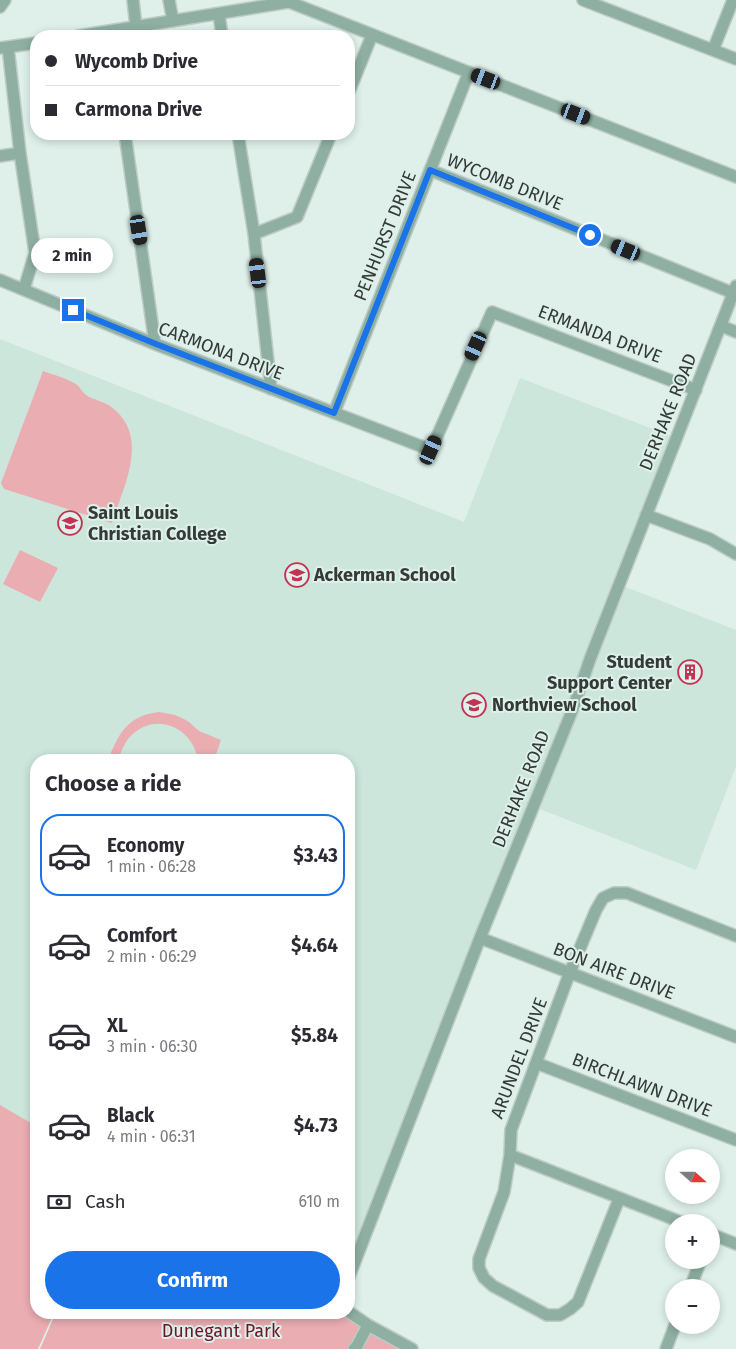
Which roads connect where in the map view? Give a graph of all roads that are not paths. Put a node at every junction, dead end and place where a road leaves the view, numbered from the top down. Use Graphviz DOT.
graph roads {
  1 [pos="5,0"];
  2 [pos="133,0"];
  3 [pos="169,0"];
  4 [pos="223,0"];
  5 [pos="583,0"];
  6 [pos="733,0"];
  7 [pos="289,1"];
  8 [pos="614,5"];
  9 [pos="0,7"];
  10 [pos="222,13"];
  11 [pos="173,21"];
  12 [pos="136,27"];
  13 [pos="125,30"];
  14 [pos="222,30"];
  15 [pos="372,35"];
  16 [pos="30,44"];
  17 [pos="4,48"];
  18 [pos="714,50"];
  19 [pos="736,59"];
  20 [pos="468,72"];
  21 [pos="355,77"];
  22 [pos="126,140"];
  23 [pos="239,140"];
  24 [pos="329,140"];
  25 [pos="20,153"];
  26 [pos="0,156"];
  27 [pos="430,170"];
  28 [pos="736,177"];
  29 [pos="254,234"];
  30 [pos="0,280"];
  31 [pos="24,289"];
  32 [pos="735,290"];
  33 [pos="721,326"];
  34 [pos="736,332"];
  35 [pos="156,344"];
  36 [pos="271,389"];
  37 [pos="696,390"];
  38 [pos="334,413"];
  39 [pos="431,450"];
  40 [pos="646,515"];
  41 [pos="736,554"];
  42 [pos="736,936"];
  43 [pos="480,938"];
  44 [pos="570,972"];
  45 [pos="736,1036"];
  46 [pos="536,1063"];
  47 [pos="736,1140"];
  48 [pos="510,1155"];
  49 [pos="619,1198"];
  50 [pos="665,1216"];
  51 [pos="720,1238"];
  52 [pos="736,1244"];
  53 [pos="355,1261"];
  54 [pos="355,1316"];
  55 [pos="368,1325"];
  56 [pos="672,1334"];
  57 [pos="354,1349"];
  58 [pos="412,1349"];
  59 [pos="666,1349"];
  1 -- 9 [label="street"];
  2 -- 12 [label="street"];
  3 -- 11 [label="street"];
  4 -- 10 [label="street"];
  5 -- 8 [label="street"];
  6 -- 18 [label="street"];
  7 -- 10 [label="street"];
  7 -- 15 [label="street"];
  8 -- 18 [label="street"];
  10 -- 11 [label="street"];
  10 -- 14 [label="street"];
  11 -- 12 [label="street"];
  12 -- 13 [label="street"];
  15 -- 20 [label="street"];
  15 -- 21 [label="street"];
  16 -- 17 [label="street"];
  17 -- 25 [label="street"];
  18 -- 19 [label="street"];
  20 -- 27 [label="street, PENHURST DRIVE"];
  20 -- 28 [label="street"];
  22 -- 35 [label="street"];
  23 -- 29 [label="street"];
  24 -- 29 [label="street"];
  25 -- 26 [label="street"];
  25 -- 31 [label="street"];
  27 -- 32 [label="street, WYCOMB DRIVE"];
  27 -- 38 [label="street, PENHURST DRIVE"];
  29 -- 36 [label="street"];
  30 -- 31 [label="street, CARMONA DRIVE"];
  31 -- 35 [label="street, CARMONA DRIVE"];
  32 -- 33 [label="street, DERHAKE ROAD"];
  33 -- 34 [label="street"];
  33 -- 37 [label="street, DERHAKE ROAD"];
  35 -- 36 [label="street, CARMONA DRIVE"];
  36 -- 38 [label="street, CARMONA DRIVE"];
  37 -- 39 [label="street, ERMANDA DRIVE"];
  37 -- 40 [label="street, DERHAKE ROAD"];
  38 -- 39 [label="street, CARMONA DRIVE"];
  40 -- 41 [label="street"];
  40 -- 43 [label="street, DERHAKE ROAD"];
  42 -- 44 [label="street, ARUNDEL DRIVE"];
  43 -- 44 [label="street, BON AIRE DRIVE"];
  43 -- 53 [label="street, DERHAKE ROAD"];
  44 -- 45 [label="street, BON AIRE DRIVE"];
  44 -- 46 [label="street, ARUNDEL DRIVE"];
  46 -- 47 [label="street, BIRCHLAWN DRIVE"];
  46 -- 48 [label="street, ARUNDEL DRIVE"];
  48 -- 49 [label="street"];
  48 -- 49 [label="street, ARUNDEL DRIVE"];
  49 -- 50 [label="street"];
  51 -- 52 [label="street"];
  54 -- 55 [label="street"];
  55 -- 57 [label="street"];
  55 -- 58 [label="street"];
  56 -- 59 [label="street"];
}
